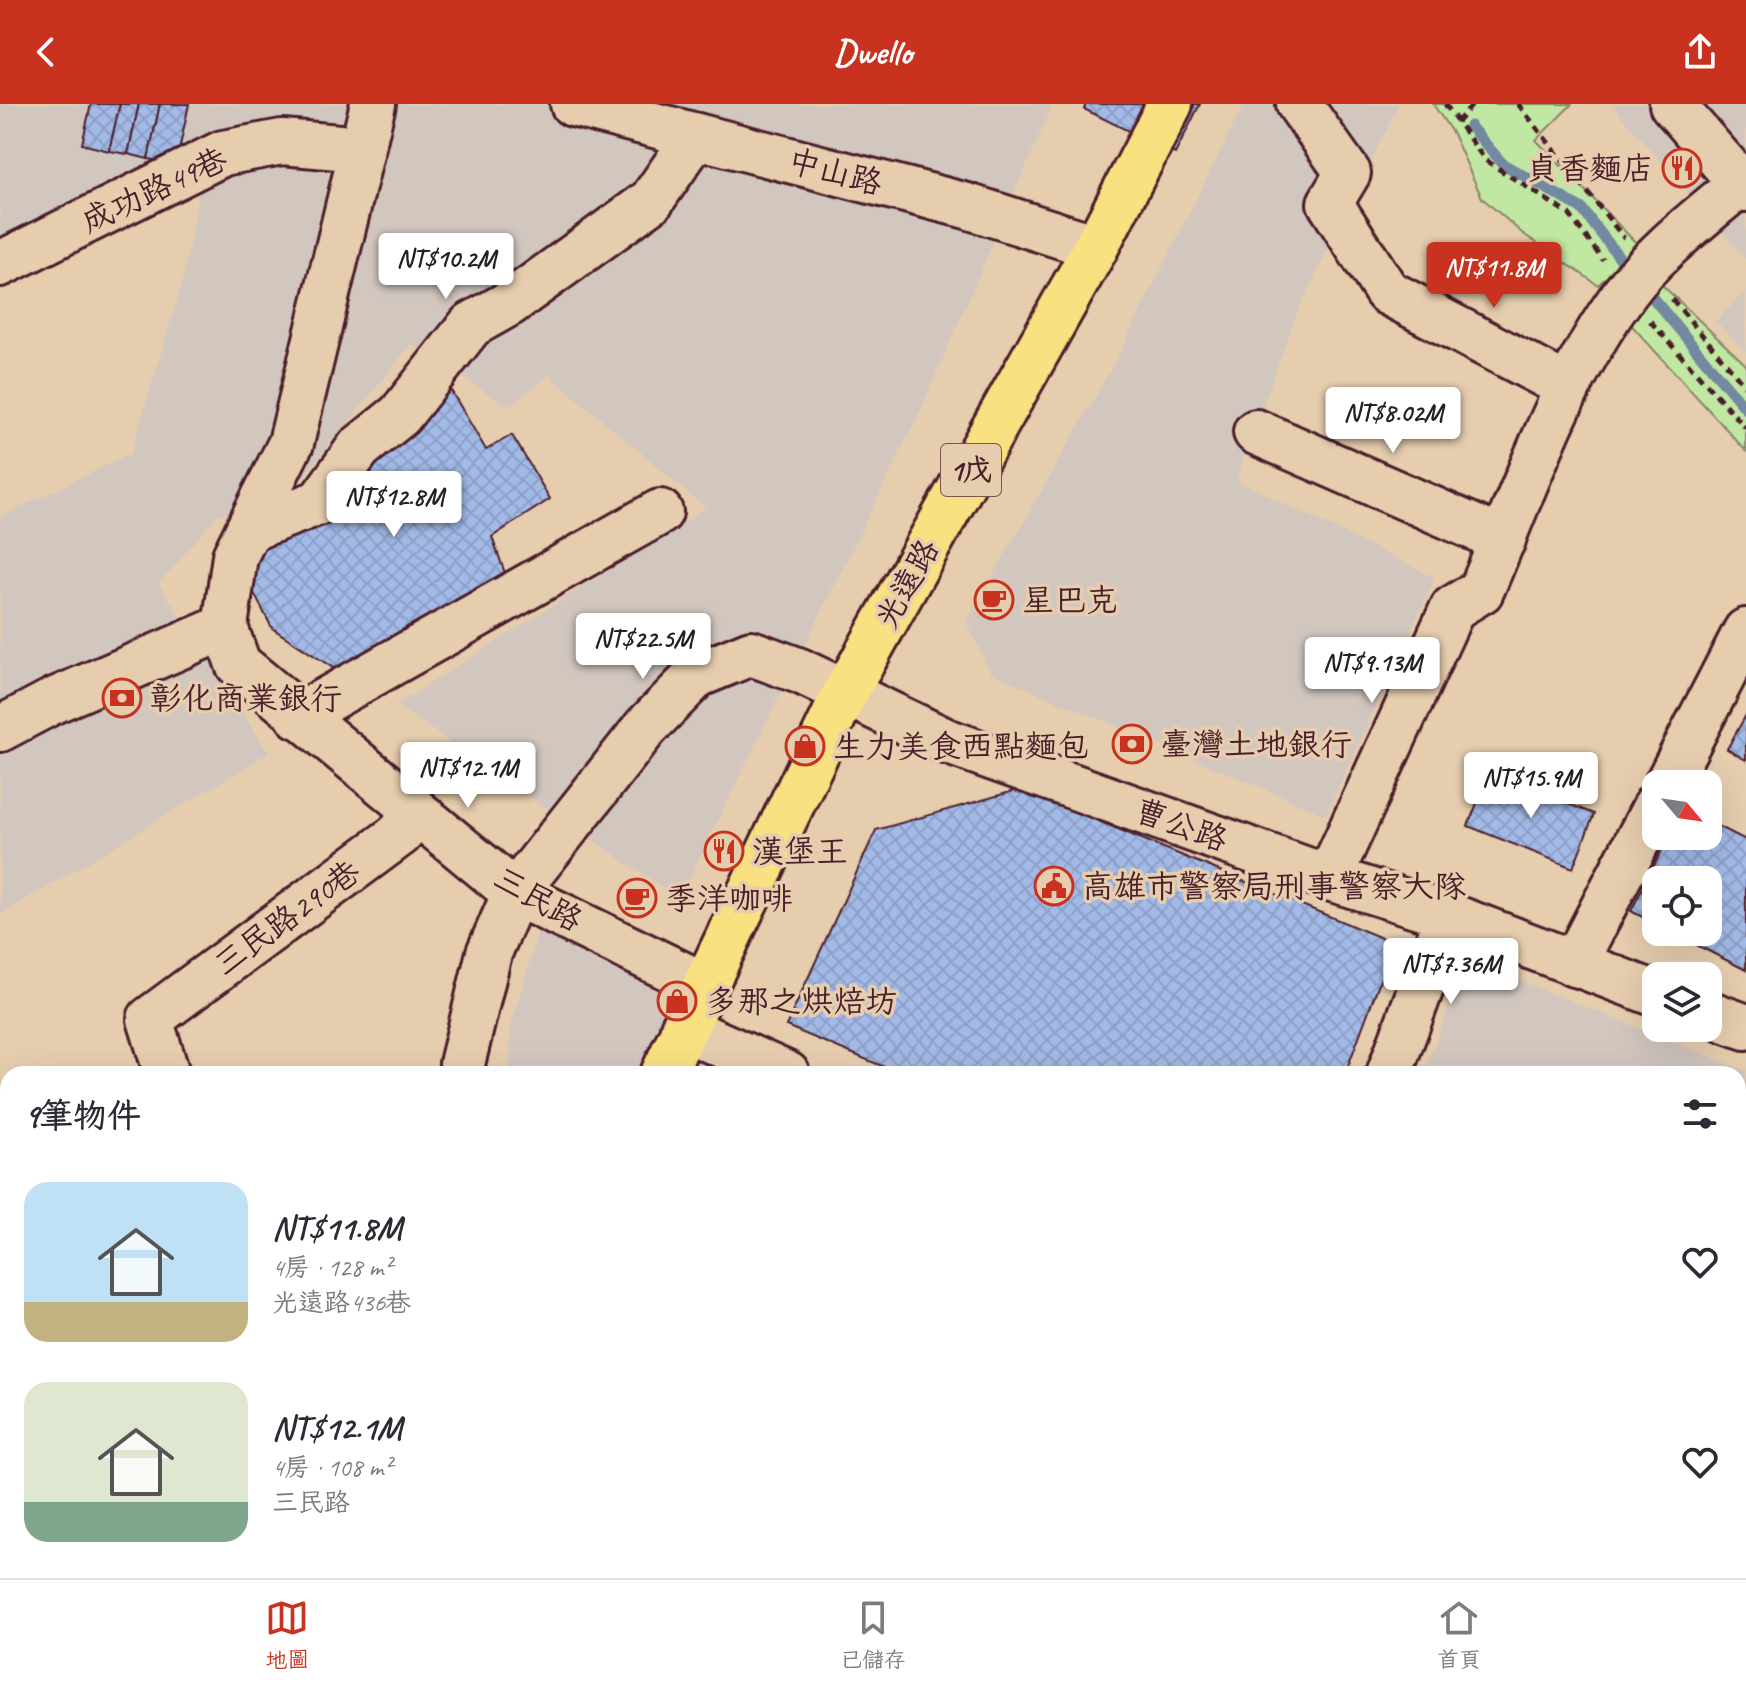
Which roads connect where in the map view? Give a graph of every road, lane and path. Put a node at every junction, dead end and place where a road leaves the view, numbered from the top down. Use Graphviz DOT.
graph roads {
  1 [pos="373,104"];
  2 [pos="573,104"];
  3 [pos="1170,104"];
  4 [pos="1299,104"];
  5 [pos="1445,104"];
  6 [pos="1473,104"];
  7 [pos="1518,104"];
  8 [pos="1672,104"];
  9 [pos="1457,122"];
  10 [pos="696,136"];
  11 [pos="362,149"];
  12 [pos="1743,186"];
  13 [pos="1096,247"];
  14 [pos="0,264"];
  15 [pos="1636,280"];
  16 [pos="1568,387"];
  17 [pos="1746,387"];
  18 [pos="1746,428"];
  19 [pos="1256,432"];
  20 [pos="660,512"];
  21 [pos="252,528"];
  22 [pos="1503,540"];
  23 [pos="225,627"];
  24 [pos="1746,631"];
  25 [pos="845,693"];
  26 [pos="298,716"];
  27 [pos="0,729"];
  28 [pos="1674,770"];
  29 [pos="414,809"];
  30 [pos="1642,832"];
  31 [pos="1329,878"];
  32 [pos="515,893"];
  33 [pos="1448,915"];
  34 [pos="1574,964"];
  35 [pos="704,985"];
  36 [pos="1642,989"];
  37 [pos="1722,1018"];
  38 [pos="1746,1027"];
  39 [pos="683,1028"];
  40 [pos="165,1066"];
  41 [pos="462,1066"];
  42 [pos="666,1066"];
  43 [pos="769,1066"];
  44 [pos="1392,1066"];
  1 -- 11 [label="street"];
  2 -- 10 [label="street, 中山路"];
  3 -- 13 [label="main road, 光遠路 / 1戊"];
  4 -- 16 [label="street"];
  5 -- 9 [label="path"];
  6 -- 9 [label="path"];
  7 -- 15 [label="path"];
  8 -- 12 [label="street"];
  9 -- 15 [label="path"];
  10 -- 13 [label="street, 中山路"];
  10 -- 21 [label="street"];
  11 -- 14 [label="street, 成功路49巷"];
  11 -- 21 [label="street"];
  12 -- 15 [label="street"];
  13 -- 25 [label="main road, 光遠路 / 1戊"];
  15 -- 16 [label="street"];
  15 -- 17 [label="path"];
  15 -- 18 [label="path"];
  16 -- 22 [label="street"];
  19 -- 22 [label="street"];
  20 -- 26 [label="street"];
  21 -- 23 [label="street"];
  22 -- 31 [label="street"];
  23 -- 26 [label="street, 三民路"];
  23 -- 27 [label="street"];
  24 -- 28 [label="street"];
  25 -- 31 [label="street, 曹公路"];
  25 -- 32 [label="street, 曹公路"];
  25 -- 35 [label="main road, 光遠路 / 1戊"];
  26 -- 29 [label="street, 三民路"];
  29 -- 32 [label="street, 三民路"];
  29 -- 40 [label="street, 三民路290巷"];
  30 -- 34 [label="street"];
  31 -- 33 [label="street, 曹公路"];
  32 -- 35 [label="street, 三民路"];
  32 -- 41 [label="street, 曹公路"];
  33 -- 34 [label="street, 曹公路"];
  33 -- 44 [label="street"];
  34 -- 36 [label="street, 曹公路"];
  35 -- 39 [label="main road, 光遠路 / 1戊"];
  37 -- 38 [label="street"];
  39 -- 42 [label="main road, 光遠路 / 1戊"];
  39 -- 43 [label="street"];
}
